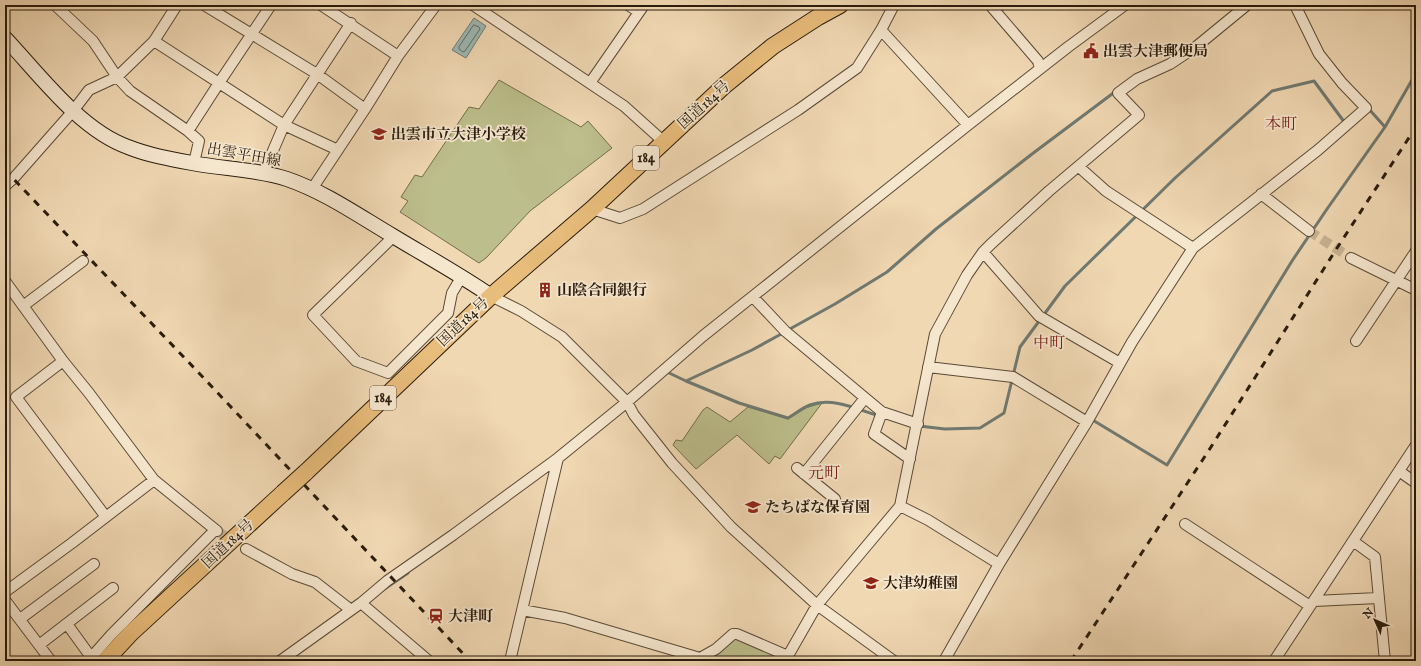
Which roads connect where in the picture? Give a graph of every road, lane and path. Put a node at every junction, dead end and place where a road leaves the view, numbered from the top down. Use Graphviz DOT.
graph roads {
  1 [pos="55,5"];
  2 [pos="177,5"];
  3 [pos="204,5"];
  4 [pos="270,5"];
  5 [pos="322,5"];
  6 [pos="436,5"];
  7 [pos="473,5"];
  8 [pos="628,5"];
  9 [pos="840,5"];
  10 [pos="894,5"];
  11 [pos="990,5"];
  12 [pos="1125,5"];
  13 [pos="1247,5"];
  14 [pos="1295,5"];
  15 [pos="641,9"];
  16 [pos="351,23"];
  17 [pos="881,30"];
  18 [pos="251,34"];
  19 [pos="5,38"];
  20 [pos="154,41"];
  21 [pos="398,56"];
  22 [pos="1040,68"];
  23 [pos="317,74"];
  24 [pos="117,77"];
  25 [pos="219,82"];
  26 [pos="590,83"];
  27 [pos="365,108"];
  28 [pos="73,111"];
  29 [pos="968,124"];
  30 [pos="284,125"];
  31 [pos="188,131"];
  32 [pos="664,142"];
  33 [pos="338,150"];
  34 [pos="194,163"];
  35 [pos="1078,167"];
  36 [pos="263,174"];
  37 [pos="5,186"];
  38 [pos="312,189"];
  39 [pos="1260,194"];
  40 [pos="592,209"];
  41 [pos="1309,231"];
  42 [pos="393,237"];
  43 [pos="1193,248"];
  44 [pos="1416,251"];
  45 [pos="983,252"];
  46 [pos="1351,258"];
  47 [pos="83,261"];
  48 [pos="462,276"];
  49 [pos="1396,280"];
  50 [pos="5,281"];
  51 [pos="1416,290"];
  52 [pos="491,296"];
  53 [pos="753,297"];
  54 [pos="23,306"];
  55 [pos="1356,341"];
  56 [pos="63,362"];
  57 [pos="1120,363"];
  58 [pos="928,367"];
  59 [pos="865,398"];
  60 [pos="627,402"];
  61 [pos="882,412"];
  62 [pos="1087,422"];
  63 [pos="918,424"];
  64 [pos="1416,445"];
  65 [pos="558,458"];
  66 [pos="910,459"];
  67 [pos="1399,471"];
  68 [pos="154,480"];
  69 [pos="1416,483"];
  70 [pos="835,499"];
  71 [pos="900,506"];
  72 [pos="106,517"];
  73 [pos="1185,524"];
  74 [pos="1353,541"];
  75 [pos="246,549"];
  76 [pos="94,564"];
  77 [pos="999,564"];
  78 [pos="113,588"];
  79 [pos="5,592"];
  80 [pos="1378,598"];
  81 [pos="5,600"];
  82 [pos="361,603"];
  83 [pos="1312,603"];
  84 [pos="817,605"];
  85 [pos="351,610"];
  86 [pos="522,610"];
  87 [pos="20,620"];
  88 [pos="67,624"];
  89 [pos="39,644"];
  90 [pos="88,657"];
  91 [pos="786,659"];
  92 [pos="51,661"];
  93 [pos="105,661"];
  94 [pos="280,661"];
  95 [pos="428,661"];
  96 [pos="510,661"];
  97 [pos="894,661"];
  98 [pos="944,661"];
  99 [pos="1274,661"];
  100 [pos="1385,661"];
  1 -- 24 [label="street"];
  2 -- 20 [label="street"];
  3 -- 18 [label="street"];
  4 -- 18 [label="street"];
  5 -- 16 [label="street"];
  6 -- 21 [label="street"];
  7 -- 26 [label="street"];
  8 -- 15 [label="street"];
  9 -- 32 [label="highway, 国道184号 / 184"];
  10 -- 17 [label="street"];
  11 -- 22 [label="street"];
  12 -- 22 [label="street"];
  13 -- 35 [label="street"];
  14 -- 39 [label="street"];
  15 -- 26 [label="street"];
  16 -- 21 [label="street"];
  16 -- 23 [label="street"];
  17 -- 29 [label="street"];
  17 -- 40 [label="street"];
  18 -- 23 [label="street"];
  18 -- 25 [label="street"];
  19 -- 28 [label="main road, 出雲平田線"];
  20 -- 24 [label="street"];
  20 -- 25 [label="street"];
  21 -- 27 [label="street"];
  22 -- 29 [label="street"];
  23 -- 27 [label="street"];
  23 -- 30 [label="street"];
  24 -- 28 [label="street"];
  24 -- 31 [label="street"];
  25 -- 30 [label="street"];
  25 -- 31 [label="street"];
  26 -- 32 [label="street"];
  27 -- 33 [label="street"];
  28 -- 34 [label="main road, 出雲平田線"];
  28 -- 37 [label="street"];
  29 -- 53 [label="street"];
  30 -- 33 [label="street"];
  30 -- 36 [label="street"];
  31 -- 34 [label="street"];
  32 -- 40 [label="highway, 国道184号 / 184"];
  33 -- 38 [label="street"];
  34 -- 36 [label="main road, 出雲平田線"];
  35 -- 43 [label="street"];
  35 -- 45 [label="street"];
  36 -- 38 [label="main road, 出雲平田線"];
  38 -- 42 [label="main road, 出雲平田線"];
  39 -- 41 [label="street"];
  39 -- 43 [label="street"];
  40 -- 52 [label="highway, 国道184号 / 184"];
  42 -- 48 [label="main road, 出雲平田線"];
  42 -- 48 [label="street"];
  43 -- 57 [label="street"];
  44 -- 49 [label="street"];
  45 -- 57 [label="street"];
  45 -- 58 [label="street"];
  46 -- 49 [label="street"];
  47 -- 54 [label="street"];
  48 -- 52 [label="main road, 出雲平田線"];
  49 -- 51 [label="street"];
  49 -- 55 [label="street"];
  50 -- 54 [label="street"];
  52 -- 60 [label="street"];
  52 -- 93 [label="highway, 国道184号 / 184, bridge"];
  53 -- 59 [label="street"];
  53 -- 60 [label="street"];
  54 -- 56 [label="street"];
  56 -- 68 [label="street"];
  56 -- 72 [label="street"];
  57 -- 62 [label="street"];
  58 -- 62 [label="street"];
  58 -- 63 [label="street"];
  59 -- 61 [label="street"];
  59 -- 70 [label="street"];
  60 -- 65 [label="street"];
  60 -- 84 [label="street"];
  61 -- 63 [label="street"];
  61 -- 66 [label="street"];
  62 -- 77 [label="street"];
  63 -- 66 [label="street"];
  64 -- 67 [label="street"];
  65 -- 82 [label="street"];
  65 -- 86 [label="street"];
  66 -- 71 [label="street"];
  67 -- 69 [label="street"];
  67 -- 74 [label="street"];
  68 -- 72 [label="street"];
  68 -- 90 [label="street"];
  71 -- 77 [label="street"];
  71 -- 84 [label="street"];
  72 -- 79 [label="street"];
  73 -- 83 [label="street"];
  74 -- 80 [label="street"];
  74 -- 83 [label="street"];
  75 -- 85 [label="street"];
  76 -- 87 [label="street"];
  77 -- 98 [label="street"];
  78 -- 88 [label="street"];
  80 -- 83 [label="street"];
  80 -- 100 [label="street"];
  81 -- 87 [label="street"];
  82 -- 85 [label="street"];
  82 -- 95 [label="street"];
  83 -- 99 [label="street"];
  84 -- 91 [label="street"];
  84 -- 97 [label="street"];
  85 -- 94 [label="street"];
  86 -- 91 [label="street"];
  86 -- 96 [label="street"];
  87 -- 89 [label="street"];
  88 -- 89 [label="street"];
  88 -- 90 [label="street"];
  89 -- 92 [label="street"];
}
